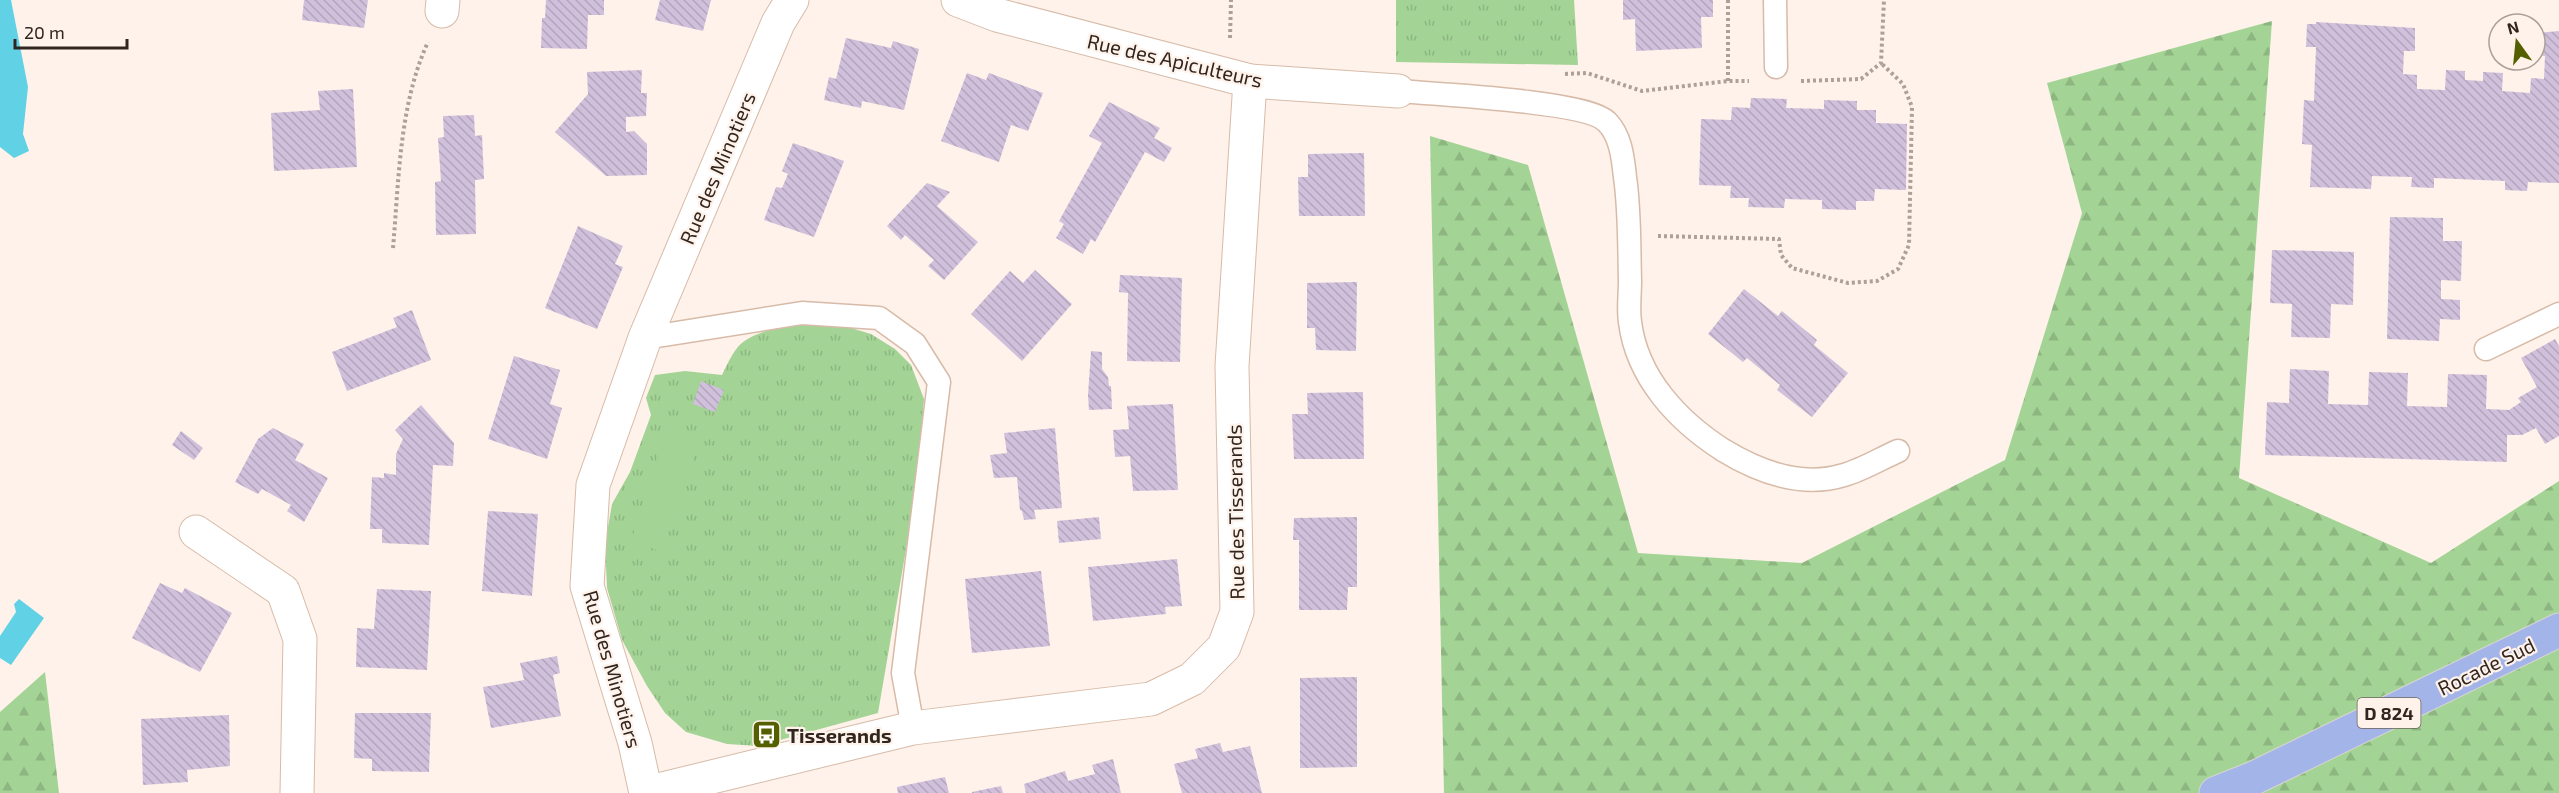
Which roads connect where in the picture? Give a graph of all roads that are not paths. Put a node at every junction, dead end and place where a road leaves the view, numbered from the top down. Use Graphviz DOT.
graph roads {
  1 [pos="792,0"];
  2 [pos="958,0"];
  3 [pos="1775,0"];
  4 [pos="1776,67"];
  5 [pos="1250,81"];
  6 [pos="1398,91"];
  7 [pos="2559,314"];
  8 [pos="645,338"];
  9 [pos="2486,349"];
  10 [pos="1898,451"];
  11 [pos="196,532"];
  12 [pos="2559,630"];
  13 [pos="913,728"];
  14 [pos="297,793"];
  15 [pos="646,793"];
  16 [pos="2217,793"];
  1 -- 8 [label="street, Rue des Minotiers"];
  2 -- 5 [label="street, Rue des Apiculteurs"];
  3 -- 4 [label="lane"];
  5 -- 6 [label="street, Rue des Apiculteurs"];
  5 -- 13 [label="street, Rue des Tisserands"];
  6 -- 10 [label="lane"];
  7 -- 9 [label="lane"];
  8 -- 13 [label="lane"];
  8 -- 15 [label="street, Rue des Minotiers"];
  11 -- 14 [label="street"];
  12 -- 16 [label="main road, Rocade Sud / D 824"];
  13 -- 15 [label="street, Rue des Tisserands"];
}
